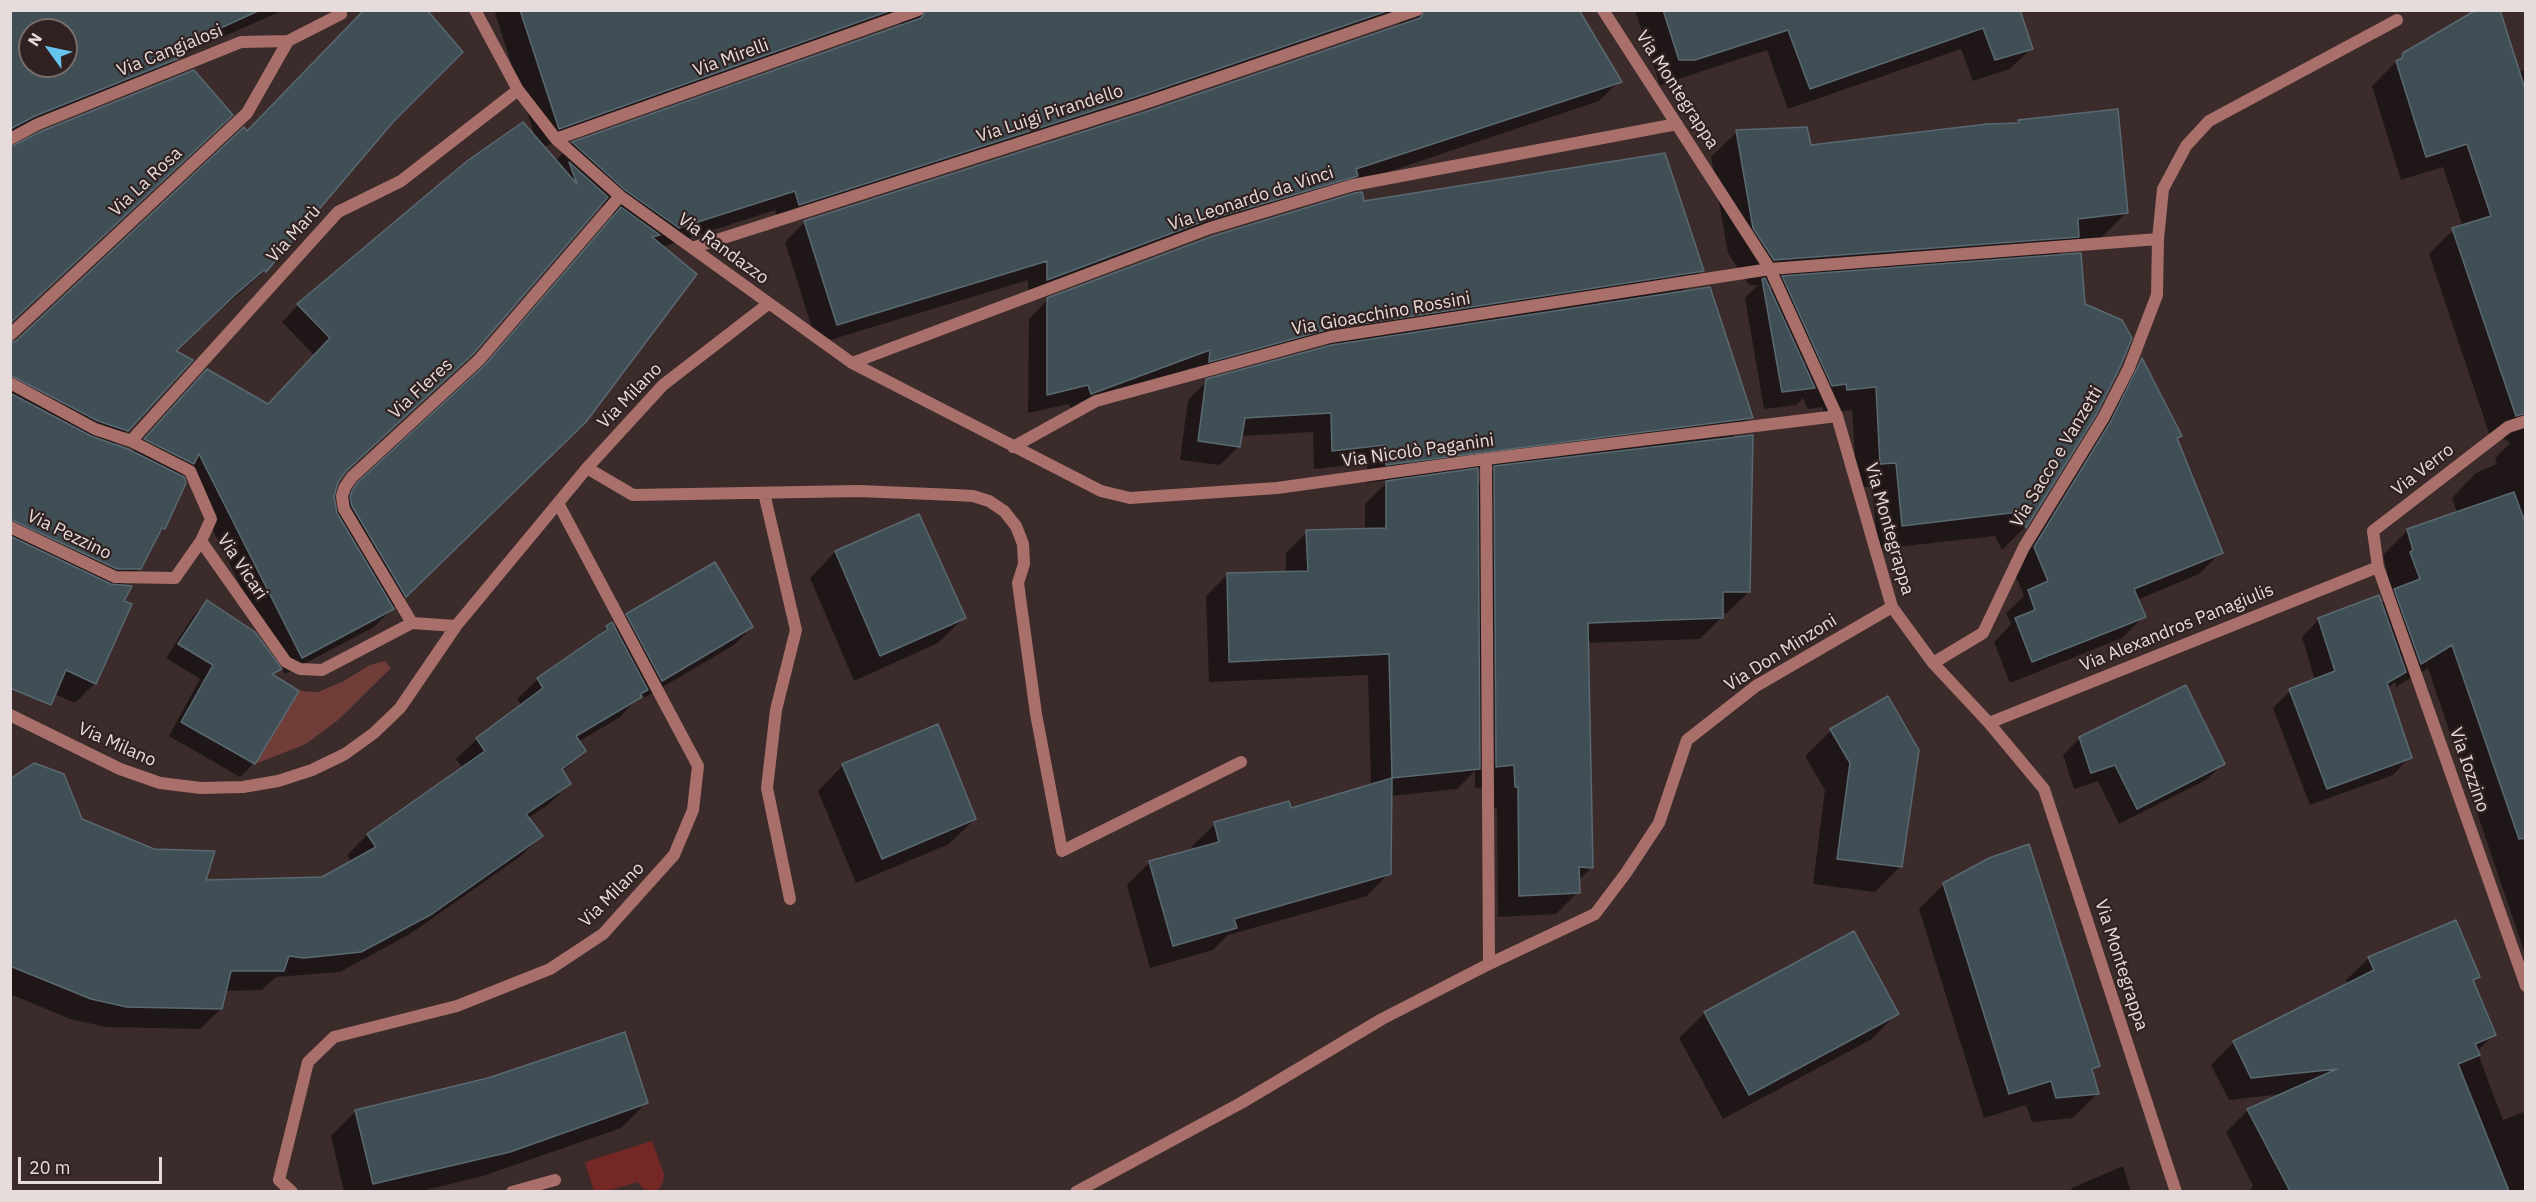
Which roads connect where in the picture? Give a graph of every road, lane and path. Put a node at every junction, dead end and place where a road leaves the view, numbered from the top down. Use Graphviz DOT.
graph roads {
  1 [pos="340,10"];
  2 [pos="475,10"];
  3 [pos="918,10"];
  4 [pos="1417,10"];
  5 [pos="1604,10"];
  6 [pos="2397,20"];
  7 [pos="288,41"];
  8 [pos="518,90"];
  9 [pos="1677,124"];
  10 [pos="10,139"];
  11 [pos="556,139"];
  12 [pos="620,196"];
  13 [pos="2158,239"];
  14 [pos="692,248"];
  15 [pos="1770,269"];
  16 [pos="768,304"];
  17 [pos="10,335"];
  18 [pos="852,363"];
  19 [pos="10,383"];
  20 [pos="1838,417"];
  21 [pos="2526,421"];
  22 [pos="131,441"];
  23 [pos="1013,447"];
  24 [pos="1486,459"];
  25 [pos="587,468"];
  26 [pos="764,493"];
  27 [pos="558,503"];
  28 [pos="10,527"];
  29 [pos="201,541"];
  30 [pos="2378,567"];
  31 [pos="1892,607"];
  32 [pos="412,623"];
  33 [pos="456,626"];
  34 [pos="1933,663"];
  35 [pos="10,715"];
  36 [pos="1989,723"];
  37 [pos="1241,762"];
  38 [pos="790,899"];
  39 [pos="1489,964"];
  40 [pos="2526,986"];
  41 [pos="555,1180"];
  42 [pos="292,1191"];
  43 [pos="512,1191"];
  44 [pos="1076,1191"];
  45 [pos="2176,1191"];
  1 -- 7 [label="street, Via Cangialosi"];
  2 -- 8 [label="street, Via Randazzo"];
  3 -- 11 [label="street, Via Mirelli"];
  4 -- 14 [label="street, Via Luigi Pirandello"];
  5 -- 9 [label="street, Via Montegrappa"];
  6 -- 13 [label="street, Via Sacco e Vanzetti"];
  7 -- 10 [label="street, Via Cangialosi"];
  7 -- 17 [label="street, Via La Rosa"];
  8 -- 11 [label="street, Via Randazzo"];
  8 -- 22 [label="street, Via Marù"];
  9 -- 15 [label="street, Via Montegrappa"];
  9 -- 18 [label="street, Via Leonardo da Vinci"];
  11 -- 12 [label="street, Via Randazzo"];
  12 -- 14 [label="street, Via Randazzo"];
  12 -- 32 [label="street, Via Fleres"];
  13 -- 15 [label="street"];
  13 -- 34 [label="street, Via Sacco e Vanzetti"];
  14 -- 16 [label="street, Via Randazzo"];
  15 -- 20 [label="street, Via Montegrappa"];
  15 -- 23 [label="street, Via Gioacchino Rossini"];
  16 -- 18 [label="street, Via Randazzo"];
  16 -- 25 [label="street, Via Milano"];
  18 -- 23 [label="street, Via Randazzo"];
  19 -- 22 [label="street, Via Vicari"];
  20 -- 24 [label="street, Via Nicolò Paganini"];
  20 -- 31 [label="street, Via Montegrappa"];
  21 -- 30 [label="street, Via Verro"];
  22 -- 29 [label="street, Via Vicari"];
  23 -- 24 [label="street, Via Nicolò Paganini"];
  24 -- 39 [label="street"];
  25 -- 26 [label="street"];
  25 -- 27 [label="street, Via Milano"];
  26 -- 37 [label="street"];
  26 -- 38 [label="street"];
  27 -- 33 [label="street, Via Milano"];
  27 -- 42 [label="street, Via Milano"];
  28 -- 29 [label="street, Via Pezzino"];
  29 -- 32 [label="street, Via Vicari"];
  30 -- 36 [label="street, Via Alexandros Panagiulis"];
  30 -- 40 [label="street, Via Iozzino"];
  31 -- 34 [label="street, Via Montegrappa"];
  31 -- 39 [label="street, Via Don Minzoni"];
  32 -- 33 [label="street"];
  33 -- 35 [label="street, Via Milano"];
  34 -- 36 [label="street, Via Montegrappa"];
  36 -- 45 [label="street, Via Montegrappa"];
  39 -- 44 [label="street, Via Don Minzoni"];
  41 -- 43 [label="street"];
}
